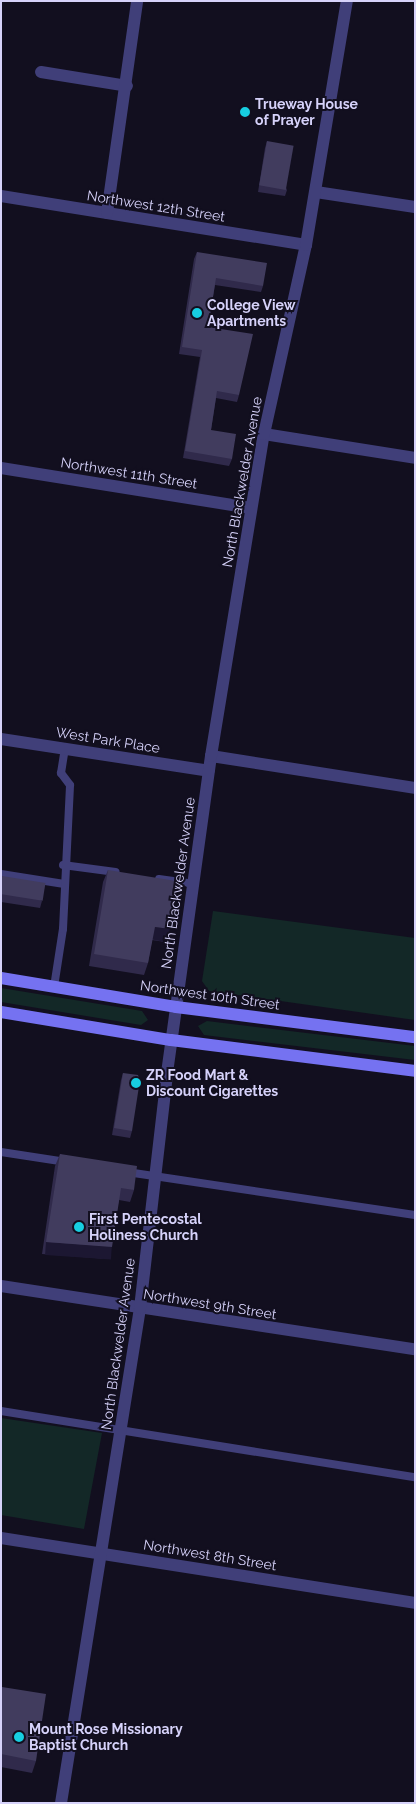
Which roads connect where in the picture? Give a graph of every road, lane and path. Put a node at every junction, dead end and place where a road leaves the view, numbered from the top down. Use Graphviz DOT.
graph roads {
  1 [pos="137,1"];
  2 [pos="347,1"];
  3 [pos="41,72"];
  4 [pos="127,86"];
  5 [pos="316,192"];
  6 [pos="1,196"];
  7 [pos="415,208"];
  8 [pos="107,213"];
  9 [pos="306,245"];
  10 [pos="264,434"];
  11 [pos="415,458"];
  12 [pos="1,468"];
  13 [pos="251,508"];
  14 [pos="1,739"];
  15 [pos="65,749"];
  16 [pos="211,756"];
  17 [pos="209,771"];
  18 [pos="415,788"];
  19 [pos="64,865"];
  20 [pos="1,874"];
  21 [pos="128,874"];
  22 [pos="147,877"];
  23 [pos="64,884"];
  24 [pos="193,884"];
  25 [pos="1,978"];
  26 [pos="54,986"];
  27 [pos="176,1007"];
  28 [pos="1,1012"];
  29 [pos="415,1037"];
  30 [pos="172,1040"];
  31 [pos="415,1071"];
  32 [pos="1,1152"];
  33 [pos="78,1164"];
  34 [pos="116,1170"];
  35 [pos="154,1177"];
  36 [pos="415,1215"];
  37 [pos="1,1286"];
  38 [pos="140,1308"];
  39 [pos="415,1350"];
  40 [pos="1,1412"];
  41 [pos="121,1430"];
  42 [pos="415,1476"];
  43 [pos="1,1538"];
  44 [pos="100,1553"];
  45 [pos="415,1603"];
  46 [pos="60,1803"];
  1 -- 4 [label="street"];
  2 -- 5 [label="street, North Blackwelder Avenue"];
  3 -- 4 [label="street"];
  4 -- 8 [label="street"];
  5 -- 7 [label="street"];
  5 -- 9 [label="street, North Blackwelder Avenue"];
  6 -- 8 [label="street, Northwest 12th Street"];
  8 -- 9 [label="street, Northwest 12th Street"];
  9 -- 10 [label="street, North Blackwelder Avenue"];
  10 -- 11 [label="street"];
  10 -- 13 [label="street, North Blackwelder Avenue"];
  12 -- 13 [label="street, Northwest 11th Street"];
  13 -- 16 [label="street, North Blackwelder Avenue"];
  14 -- 15 [label="street, West Park Place"];
  15 -- 17 [label="street, West Park Place"];
  15 -- 19 [label="lane"];
  16 -- 17 [label="street, North Blackwelder Avenue"];
  16 -- 18 [label="street"];
  17 -- 24 [label="street, North Blackwelder Avenue"];
  19 -- 21 [label="lane"];
  19 -- 23 [label="lane"];
  20 -- 23 [label="lane"];
  22 -- 24 [label="lane"];
  23 -- 26 [label="lane"];
  24 -- 27 [label="street, North Blackwelder Avenue"];
  25 -- 26 [label="main road, Northwest 10th Street"];
  26 -- 27 [label="main road, Northwest 10th Street"];
  27 -- 29 [label="main road, Northwest 10th Street"];
  27 -- 30 [label="street, North Blackwelder Avenue"];
  28 -- 30 [label="main road"];
  30 -- 31 [label="main road"];
  30 -- 35 [label="street, North Blackwelder Avenue"];
  32 -- 33 [label="lane"];
  34 -- 35 [label="lane"];
  35 -- 36 [label="lane"];
  35 -- 38 [label="street, North Blackwelder Avenue"];
  37 -- 38 [label="street, Northwest 9th Street"];
  38 -- 39 [label="street, Northwest 9th Street"];
  38 -- 41 [label="street, North Blackwelder Avenue"];
  40 -- 41 [label="lane"];
  41 -- 42 [label="lane"];
  41 -- 44 [label="street, North Blackwelder Avenue"];
  43 -- 44 [label="street, Northwest 8th Street"];
  44 -- 45 [label="street, Northwest 8th Street"];
  44 -- 46 [label="street, North Blackwelder Avenue"];
}
